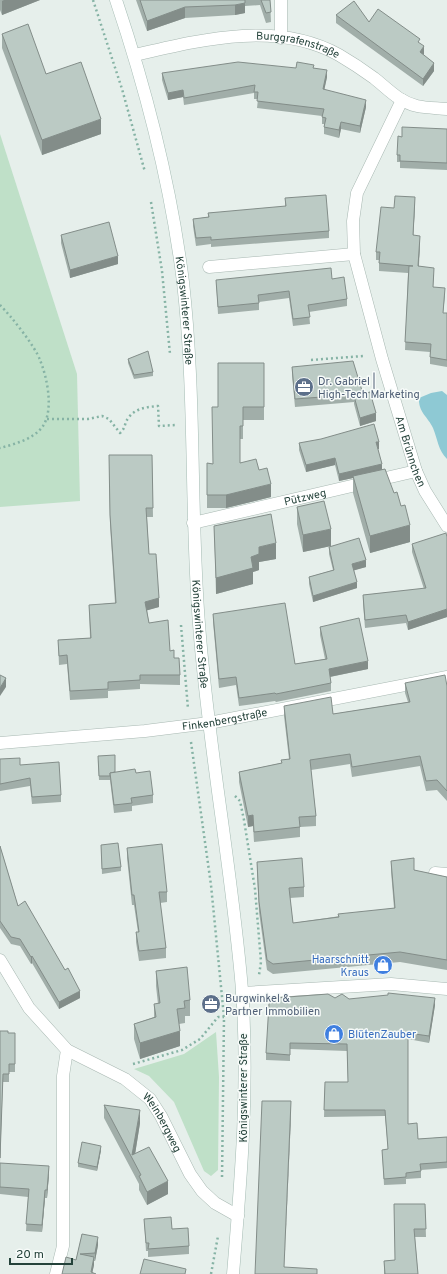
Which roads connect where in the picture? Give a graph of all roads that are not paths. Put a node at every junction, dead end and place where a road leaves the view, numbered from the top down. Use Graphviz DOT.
graph roads {
  1 [pos="116,0"];
  2 [pos="281,0"];
  3 [pos="281,38"];
  4 [pos="135,56"];
  5 [pos="402,100"];
  6 [pos="447,109"];
  7 [pos="354,254"];
  8 [pos="208,267"];
  9 [pos="416,471"];
  10 [pos="193,523"];
  11 [pos="447,526"];
  12 [pos="447,677"];
  13 [pos="209,723"];
  14 [pos="0,743"];
  15 [pos="435,873"];
  16 [pos="447,874"];
  17 [pos="0,960"];
  18 [pos="447,989"];
  19 [pos="242,993"];
  20 [pos="67,1050"];
  21 [pos="238,1216"];
  22 [pos="56,1274"];
  23 [pos="233,1274"];
  1 -- 4 [label="street, Königswinterer Straße"];
  2 -- 3 [label="street"];
  3 -- 4 [label="street, Burggrafenstraße"];
  3 -- 5 [label="street, Burggrafenstraße"];
  4 -- 10 [label="street, Königswinterer Straße"];
  5 -- 6 [label="street, Burggrafenstraße"];
  5 -- 7 [label="street, Am Brünnchen"];
  7 -- 8 [label="street"];
  7 -- 9 [label="street, Am Brünnchen"];
  9 -- 10 [label="street, Pützweg"];
  9 -- 11 [label="street, Am Brünnchen"];
  10 -- 13 [label="street, Königswinterer Straße"];
  12 -- 13 [label="street, Finkenbergstraße"];
  13 -- 14 [label="street, Finkenbergstraße"];
  13 -- 19 [label="street, Königswinterer Straße"];
  15 -- 16 [label="street"];
  17 -- 20 [label="street, Weinbergweg"];
  18 -- 19 [label="street"];
  19 -- 21 [label="street, Königswinterer Straße"];
  20 -- 21 [label="street, Weinbergweg"];
  20 -- 22 [label="street"];
  21 -- 23 [label="street, Königswinterer Straße"];
}
